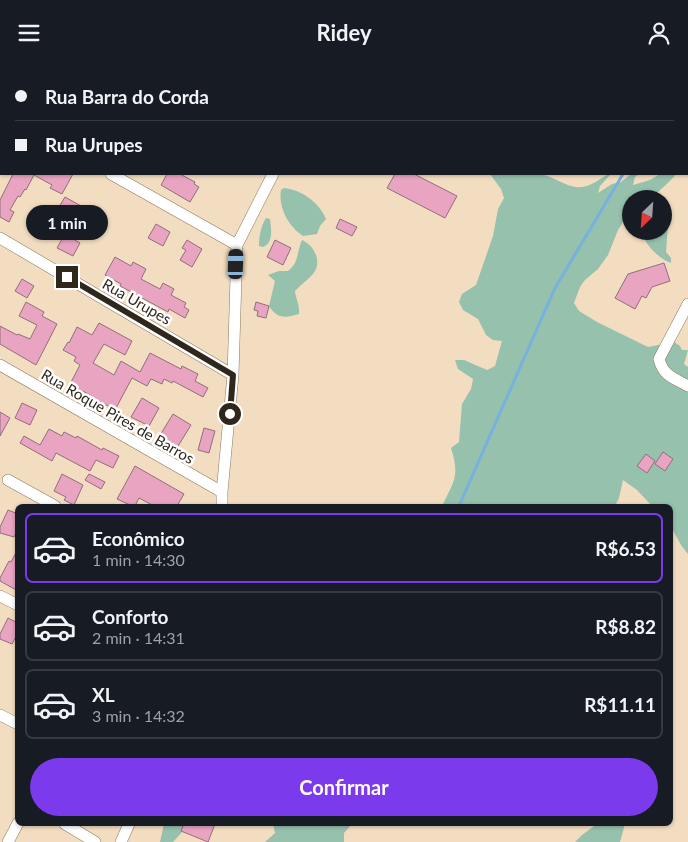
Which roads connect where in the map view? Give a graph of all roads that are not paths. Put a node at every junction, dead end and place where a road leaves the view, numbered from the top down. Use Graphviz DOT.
graph roads {
  1 [pos="113,175"];
  2 [pos="272,175"];
  3 [pos="0,239"];
  4 [pos="237,245"];
  5 [pos="688,304"];
  6 [pos="0,365"];
  7 [pos="233,375"];
  8 [pos="688,386"];
  9 [pos="8,479"];
  10 [pos="222,492"];
  11 [pos="52,504"];
  12 [pos="222,504"];
  13 [pos="0,596"];
  14 [pos="15,604"];
  15 [pos="0,715"];
  16 [pos="15,722"];
  17 [pos="16,826"];
  18 [pos="68,826"];
  19 [pos="127,826"];
  20 [pos="0,830"];
  21 [pos="10,839"];
  22 [pos="95,842"];
  23 [pos="121,842"];
  1 -- 4 [label="street"];
  2 -- 4 [label="street"];
  3 -- 7 [label="street, Rua Urupes"];
  4 -- 7 [label="street"];
  5 -- 8 [label="street"];
  6 -- 10 [label="street, Rua Roque Pires de Barros"];
  7 -- 10 [label="street"];
  9 -- 11 [label="street"];
  10 -- 12 [label="street"];
  13 -- 14 [label="street"];
  15 -- 16 [label="street"];
  17 -- 21 [label="street"];
  18 -- 22 [label="street"];
  19 -- 23 [label="street"];
  20 -- 21 [label="street"];
}
